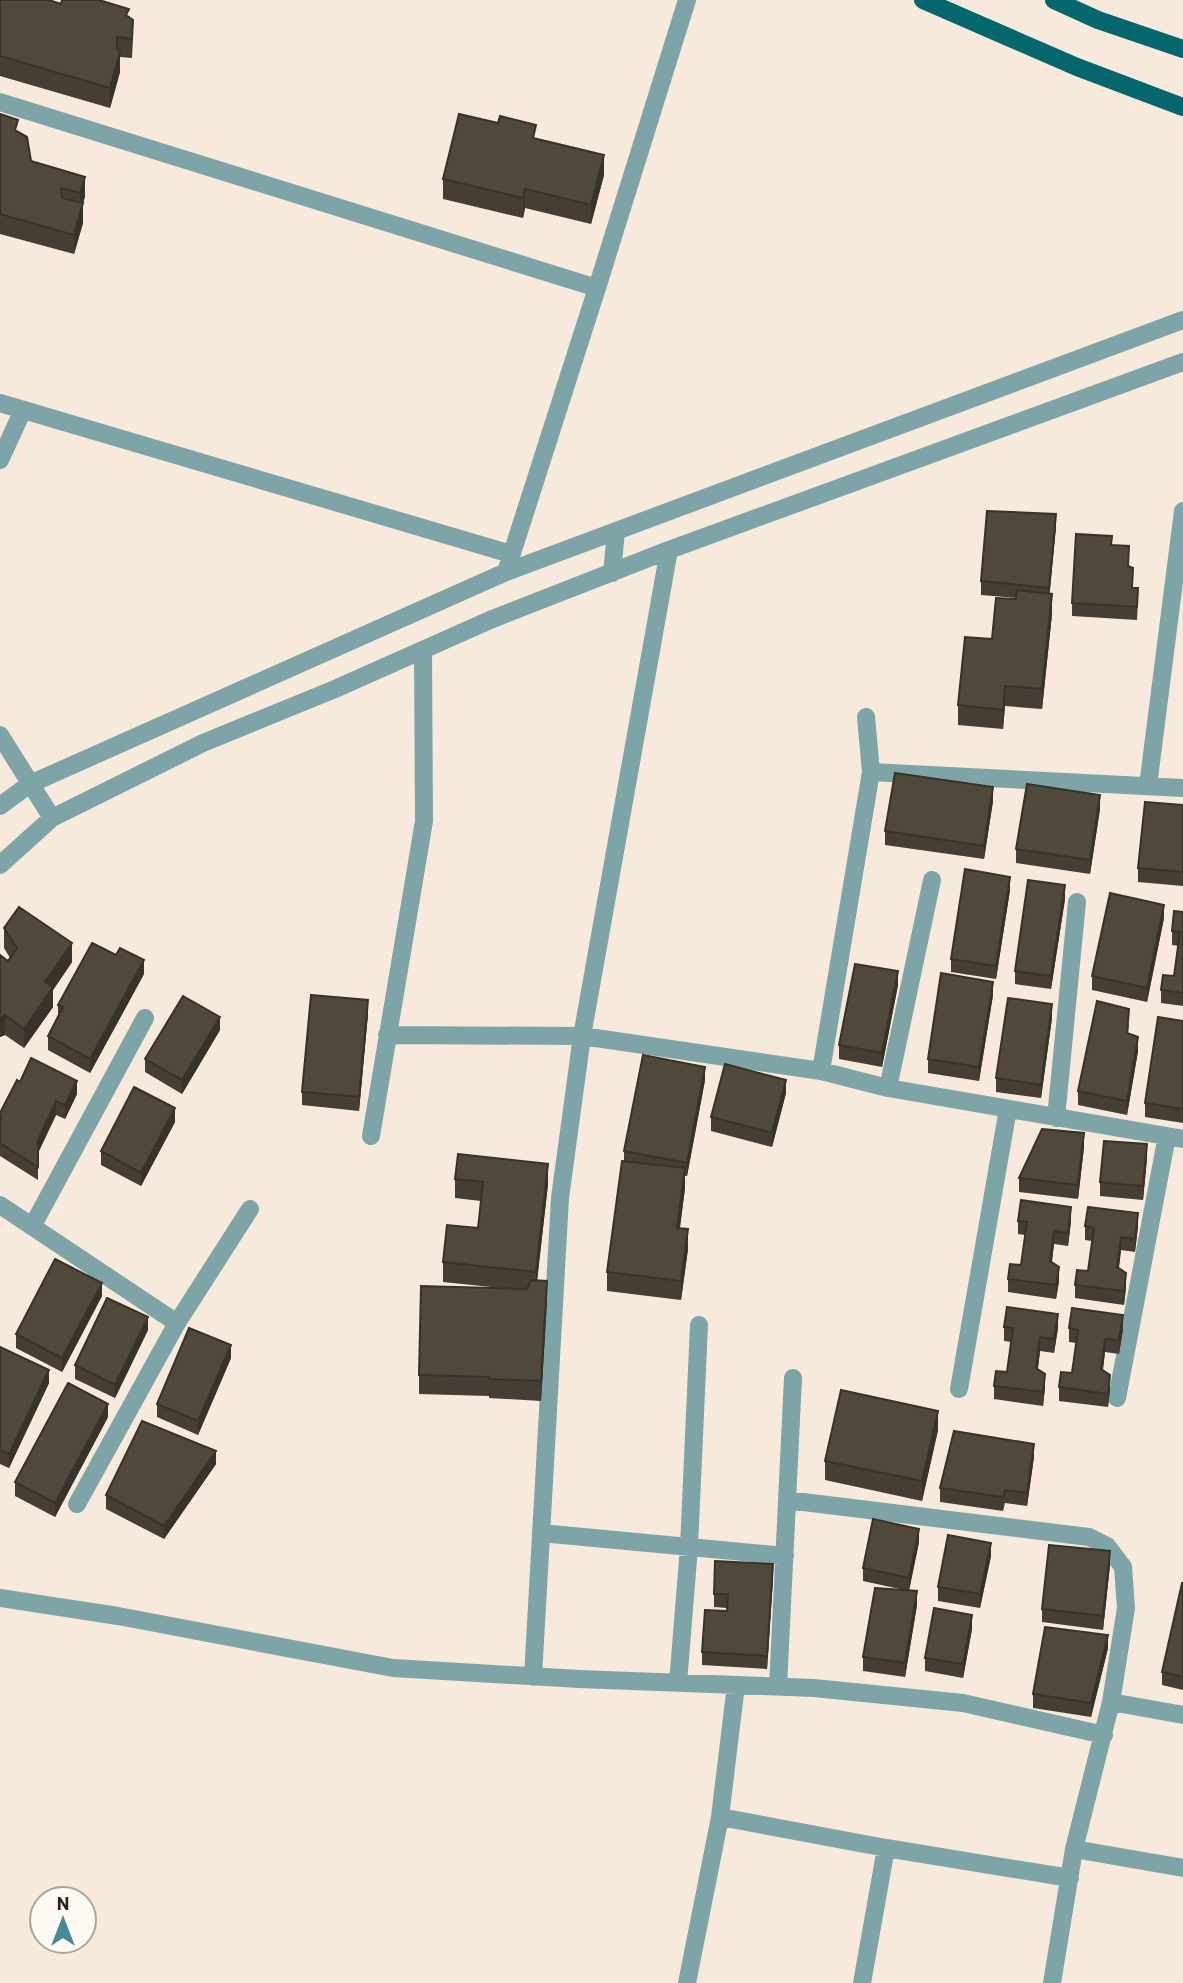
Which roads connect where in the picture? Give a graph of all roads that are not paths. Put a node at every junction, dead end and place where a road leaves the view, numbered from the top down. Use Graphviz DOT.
graph roads {
  1 [pos="687,0"];
  2 [pos="923,0"];
  3 [pos="1054,0"];
  4 [pos="1183,49"];
  5 [pos="0,102"];
  6 [pos="1183,107"];
  7 [pos="597,288"];
  8 [pos="1183,320"];
  9 [pos="1183,362"];
  10 [pos="0,403"];
  11 [pos="23,410"];
  12 [pos="0,460"];
  13 [pos="1183,511"];
  14 [pos="616,531"];
  15 [pos="669,550"];
  16 [pos="511,554"];
  17 [pos="506,572"];
  18 [pos="612,573"];
  19 [pos="423,650"];
  20 [pos="866,717"];
  21 [pos="0,735"];
  22 [pos="871,772"];
  23 [pos="30,784"];
  24 [pos="1148,786"];
  25 [pos="1183,788"];
  26 [pos="0,806"];
  27 [pos="52,818"];
  28 [pos="0,865"];
  29 [pos="932,880"];
  30 [pos="1077,902"];
  31 [pos="145,1018"];
  32 [pos="387,1035"];
  33 [pos="582,1036"];
  34 [pos="821,1071"];
  35 [pos="888,1088"];
  36 [pos="1008,1109"];
  37 [pos="1056,1118"];
  38 [pos="371,1136"];
  39 [pos="1175,1138"];
  40 [pos="0,1205"];
  41 [pos="250,1209"];
  42 [pos="33,1225"];
  43 [pos="177,1323"];
  44 [pos="699,1325"];
  45 [pos="793,1378"];
  46 [pos="959,1389"];
  47 [pos="1117,1398"];
  48 [pos="787,1500"];
  49 [pos="77,1504"];
  50 [pos="541,1533"];
  51 [pos="688,1547"];
  52 [pos="785,1556"];
  53 [pos="0,1598"];
  54 [pos="533,1677"];
  55 [pos="678,1683"];
  56 [pos="736,1685"];
  57 [pos="778,1687"];
  58 [pos="1111,1702"];
  59 [pos="1183,1715"];
  60 [pos="1104,1735"];
  61 [pos="720,1817"];
  62 [pos="887,1848"];
  63 [pos="1074,1849"];
  64 [pos="1183,1868"];
  65 [pos="1070,1878"];
  66 [pos="687,1983"];
  67 [pos="862,1983"];
  68 [pos="1052,1983"];
  1 -- 7 [label="street"];
  2 -- 6 [label="main road"];
  3 -- 4 [label="main road"];
  5 -- 7 [label="street"];
  7 -- 16 [label="street"];
  8 -- 14 [label="street"];
  9 -- 15 [label="street"];
  10 -- 11 [label="street"];
  11 -- 12 [label="street"];
  11 -- 16 [label="street"];
  13 -- 24 [label="street"];
  14 -- 17 [label="street"];
  14 -- 18 [label="street"];
  15 -- 18 [label="street"];
  15 -- 33 [label="street"];
  16 -- 17 [label="street"];
  17 -- 23 [label="street"];
  18 -- 19 [label="street"];
  19 -- 27 [label="street"];
  19 -- 32 [label="street"];
  20 -- 22 [label="street"];
  21 -- 23 [label="street"];
  22 -- 24 [label="street"];
  22 -- 34 [label="street"];
  23 -- 26 [label="street"];
  23 -- 27 [label="street"];
  24 -- 25 [label="street"];
  27 -- 28 [label="street"];
  29 -- 35 [label="street"];
  30 -- 37 [label="street"];
  31 -- 42 [label="street"];
  32 -- 33 [label="street"];
  32 -- 38 [label="street"];
  33 -- 34 [label="street"];
  33 -- 50 [label="street"];
  34 -- 35 [label="street"];
  35 -- 36 [label="street"];
  36 -- 37 [label="street"];
  36 -- 46 [label="street"];
  37 -- 39 [label="street"];
  39 -- 47 [label="street"];
  40 -- 42 [label="street"];
  41 -- 43 [label="street"];
  42 -- 43 [label="street"];
  43 -- 49 [label="street"];
  44 -- 51 [label="street"];
  45 -- 48 [label="street"];
  48 -- 52 [label="street"];
  48 -- 58 [label="street"];
  50 -- 51 [label="street"];
  50 -- 54 [label="street"];
  51 -- 52 [label="street"];
  51 -- 55 [label="street"];
  52 -- 57 [label="street"];
  53 -- 54 [label="street"];
  54 -- 55 [label="street"];
  55 -- 56 [label="street"];
  56 -- 57 [label="street"];
  56 -- 61 [label="street"];
  57 -- 60 [label="street"];
  58 -- 59 [label="street"];
  58 -- 60 [label="street"];
  60 -- 63 [label="street"];
  61 -- 62 [label="street"];
  61 -- 66 [label="street"];
  62 -- 65 [label="street"];
  62 -- 67 [label="street"];
  63 -- 64 [label="street"];
  63 -- 65 [label="street"];
  65 -- 68 [label="street"];
}
